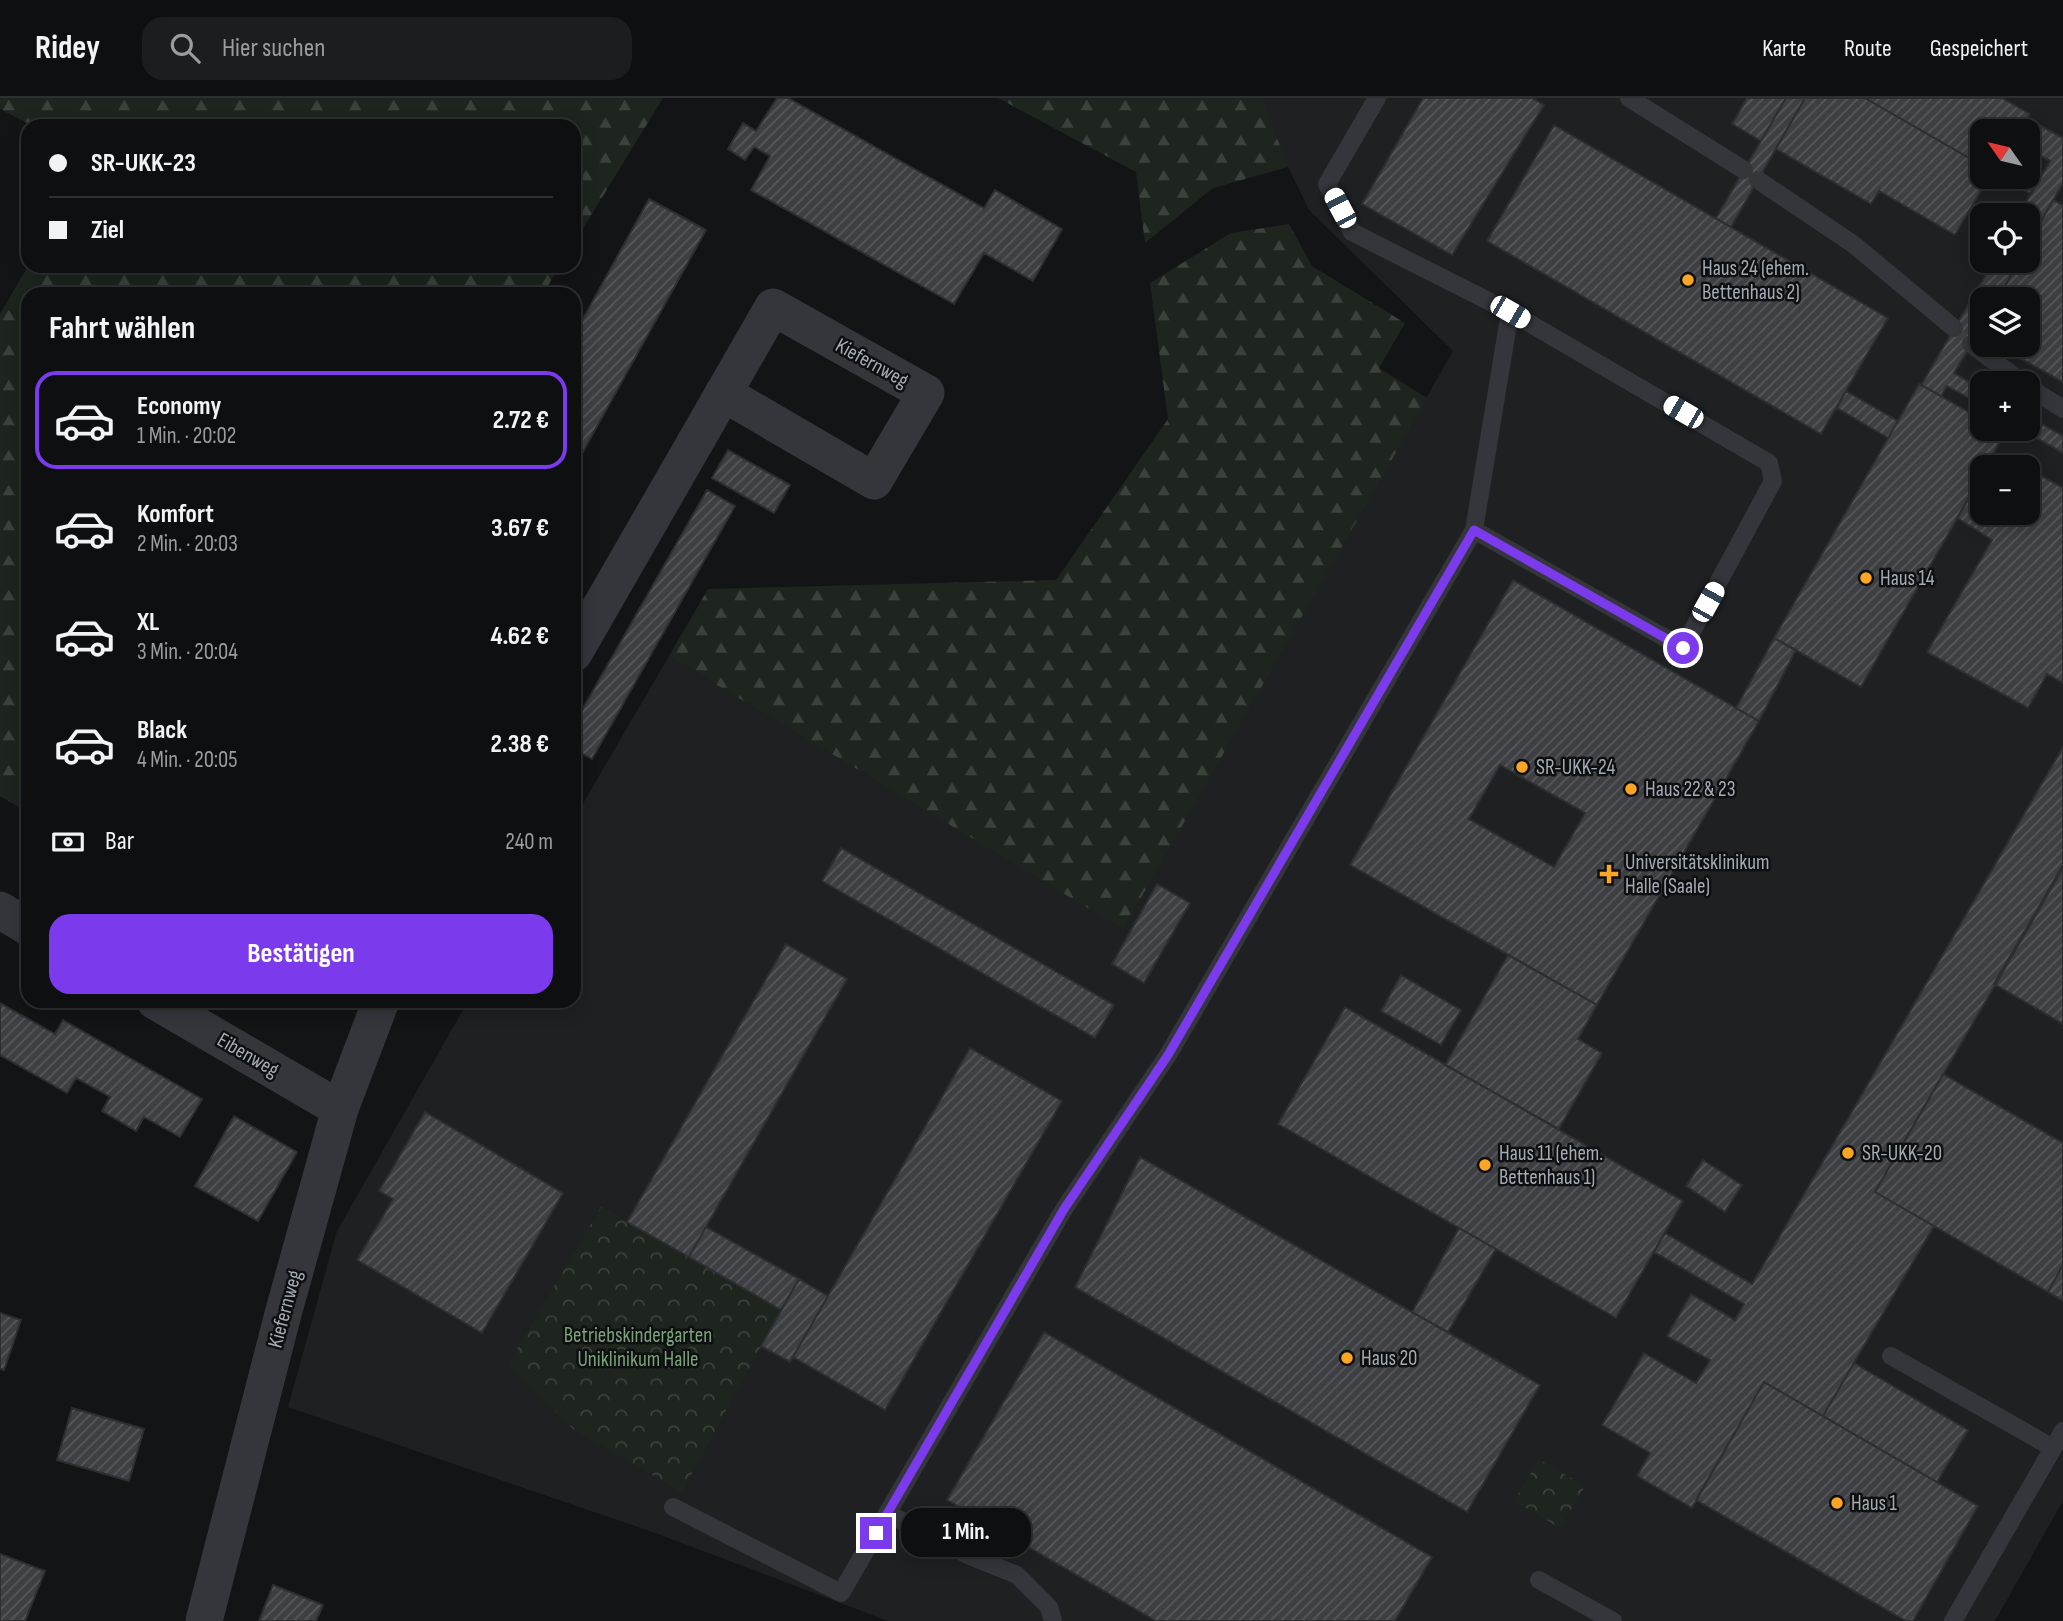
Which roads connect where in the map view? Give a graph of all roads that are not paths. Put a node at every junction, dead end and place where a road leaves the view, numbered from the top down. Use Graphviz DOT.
graph roads {
  1 [pos="1377,98"];
  2 [pos="1629,98"];
  3 [pos="1510,312"];
  4 [pos="1954,328"];
  5 [pos="1988,357"];
  6 [pos="2007,371"];
  7 [pos="723,393"];
  8 [pos="2040,395"];
  9 [pos="2063,409"];
  10 [pos="1474,530"];
  11 [pos="581,641"];
  12 [pos="0,910"];
  13 [pos="21,923"];
  14 [pos="167,1008"];
  15 [pos="378,1008"];
  16 [pos="340,1110"];
  17 [pos="1891,1356"];
  18 [pos="2063,1431"];
  19 [pos="2053,1448"];
  20 [pos="673,1507"];
  21 [pos="887,1513"];
  22 [pos="1539,1580"];
  23 [pos="204,1621"];
  24 [pos="1053,1621"];
  25 [pos="1613,1621"];
  26 [pos="1953,1621"];
  1 -- 3 [label="lane"];
  2 -- 4 [label="lane"];
  3 -- 10 [label="lane"];
  3 -- 10 [label="lane"];
  5 -- 6 [label="lane"];
  7 -- 7 [label="street, Kiefernweg"];
  7 -- 11 [label="street, Kiefernweg"];
  8 -- 9 [label="lane"];
  10 -- 21 [label="lane"];
  12 -- 13 [label="street"];
  14 -- 16 [label="street, Eibenweg"];
  15 -- 16 [label="street, Kiefernweg"];
  16 -- 23 [label="street, Kiefernweg"];
  17 -- 19 [label="lane"];
  18 -- 19 [label="lane"];
  19 -- 26 [label="lane"];
  20 -- 21 [label="lane"];
  21 -- 24 [label="lane"];
  22 -- 25 [label="lane"];
}
